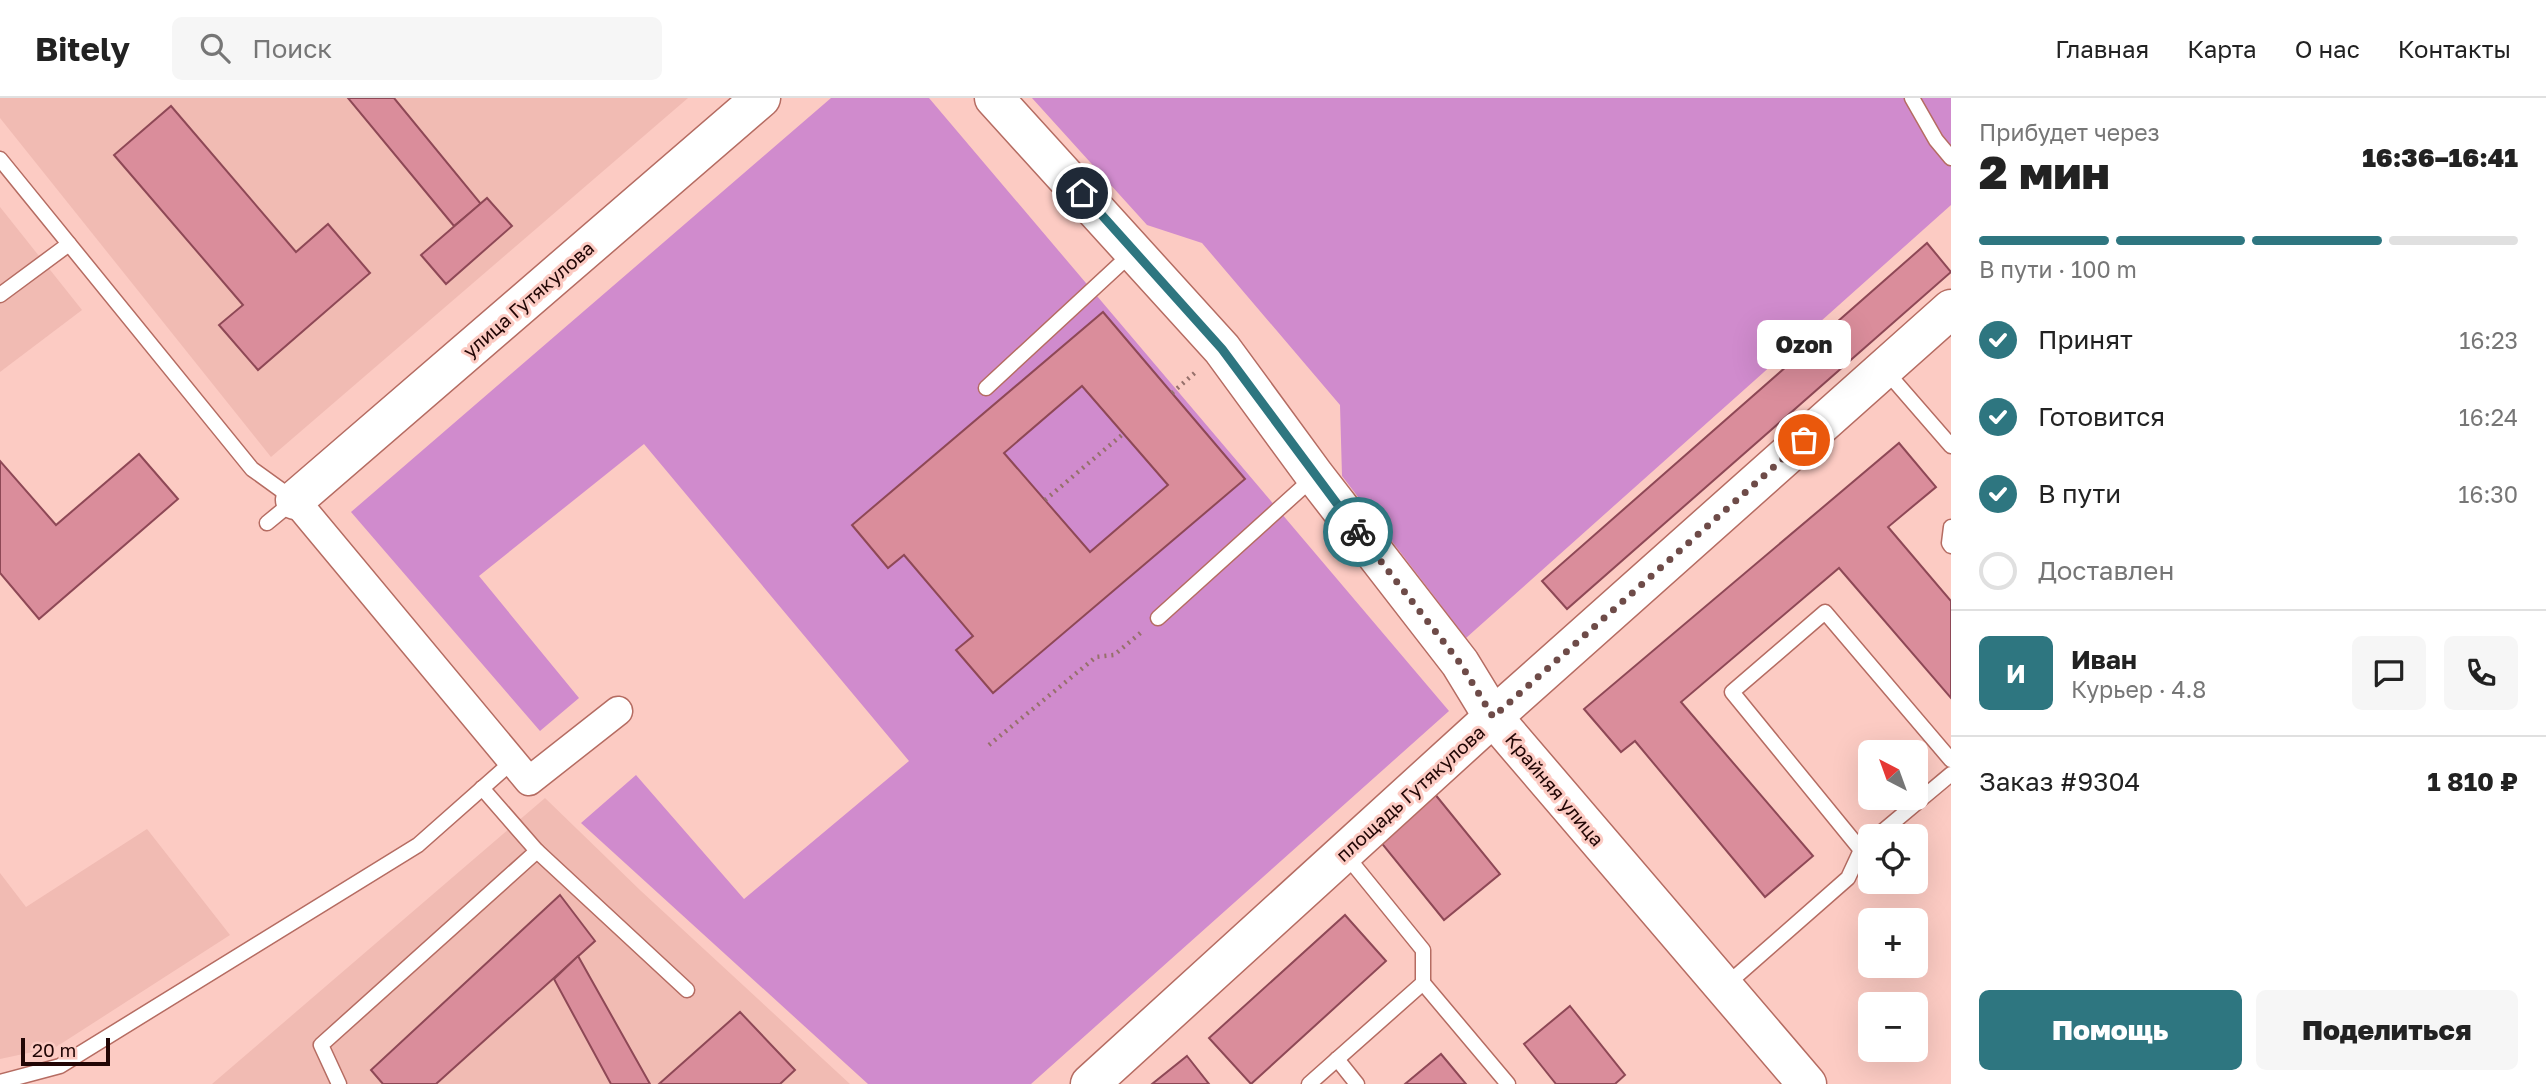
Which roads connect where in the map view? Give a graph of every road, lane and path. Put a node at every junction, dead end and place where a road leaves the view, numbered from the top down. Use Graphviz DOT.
graph roads {
  1 [pos="761,98"];
  2 [pos="994,98"];
  3 [pos="1912,98"];
  4 [pos="1951,158"];
  5 [pos="0,159"];
  6 [pos="69,244"];
  7 [pos="1134,251"];
  8 [pos="0,295"];
  9 [pos="1951,309"];
  10 [pos="1884,369"];
  11 [pos="986,387"];
  12 [pos="1123,434"];
  13 [pos="1951,446"];
  14 [pos="1315,476"];
  15 [pos="1045,500"];
  16 [pos="281,511"];
  17 [pos="1951,527"];
  18 [pos="1951,545"];
  19 [pos="1157,618"];
  20 [pos="618,710"];
  21 [pos="1493,717"];
  22 [pos="989,745"];
  23 [pos="1951,760"];
  24 [pos="513,761"];
  25 [pos="1951,774"];
  26 [pos="482,788"];
  27 [pos="1891,824"];
  28 [pos="1858,837"];
  29 [pos="537,851"];
  30 [pos="1344,852"];
  31 [pos="1858,860"];
  32 [pos="1423,983"];
  33 [pos="1724,987"];
  34 [pos="687,990"];
  35 [pos="1337,1059"];
  36 [pos="0,1082"];
  37 [pos="339,1084"];
  38 [pos="1090,1084"];
  39 [pos="1309,1084"];
  40 [pos="1357,1084"];
  41 [pos="1508,1084"];
  42 [pos="1807,1084"];
  1 -- 16 [label="street, улица Гутякулова"];
  2 -- 7 [label="street, Крайняя улица"];
  3 -- 4 [label="lane"];
  5 -- 6 [label="lane"];
  6 -- 8 [label="lane"];
  6 -- 16 [label="lane"];
  7 -- 11 [label="lane"];
  7 -- 14 [label="street, Крайняя улица"];
  9 -- 10 [label="street, площадь Гутякулова"];
  10 -- 13 [label="lane"];
  10 -- 21 [label="street, площадь Гутякулова"];
  12 -- 15 [label="path"];
  14 -- 19 [label="lane"];
  14 -- 21 [label="street, Крайняя улица"];
  16 -- 24 [label="street"];
  17 -- 18 [label="lane"];
  19 -- 22 [label="path"];
  20 -- 24 [label="street"];
  21 -- 30 [label="street, площадь Гутякулова"];
  21 -- 33 [label="street, Крайняя улица"];
  23 -- 28 [label="lane"];
  24 -- 26 [label="lane"];
  25 -- 27 [label="lane"];
  26 -- 29 [label="lane"];
  26 -- 36 [label="lane"];
  29 -- 34 [label="lane"];
  29 -- 37 [label="lane"];
  30 -- 32 [label="lane"];
  30 -- 38 [label="street, площадь Гутякулова"];
  31 -- 33 [label="lane"];
  32 -- 35 [label="lane"];
  32 -- 41 [label="lane"];
  33 -- 42 [label="street, Крайняя улица"];
  35 -- 39 [label="lane"];
  35 -- 40 [label="lane"];
}
